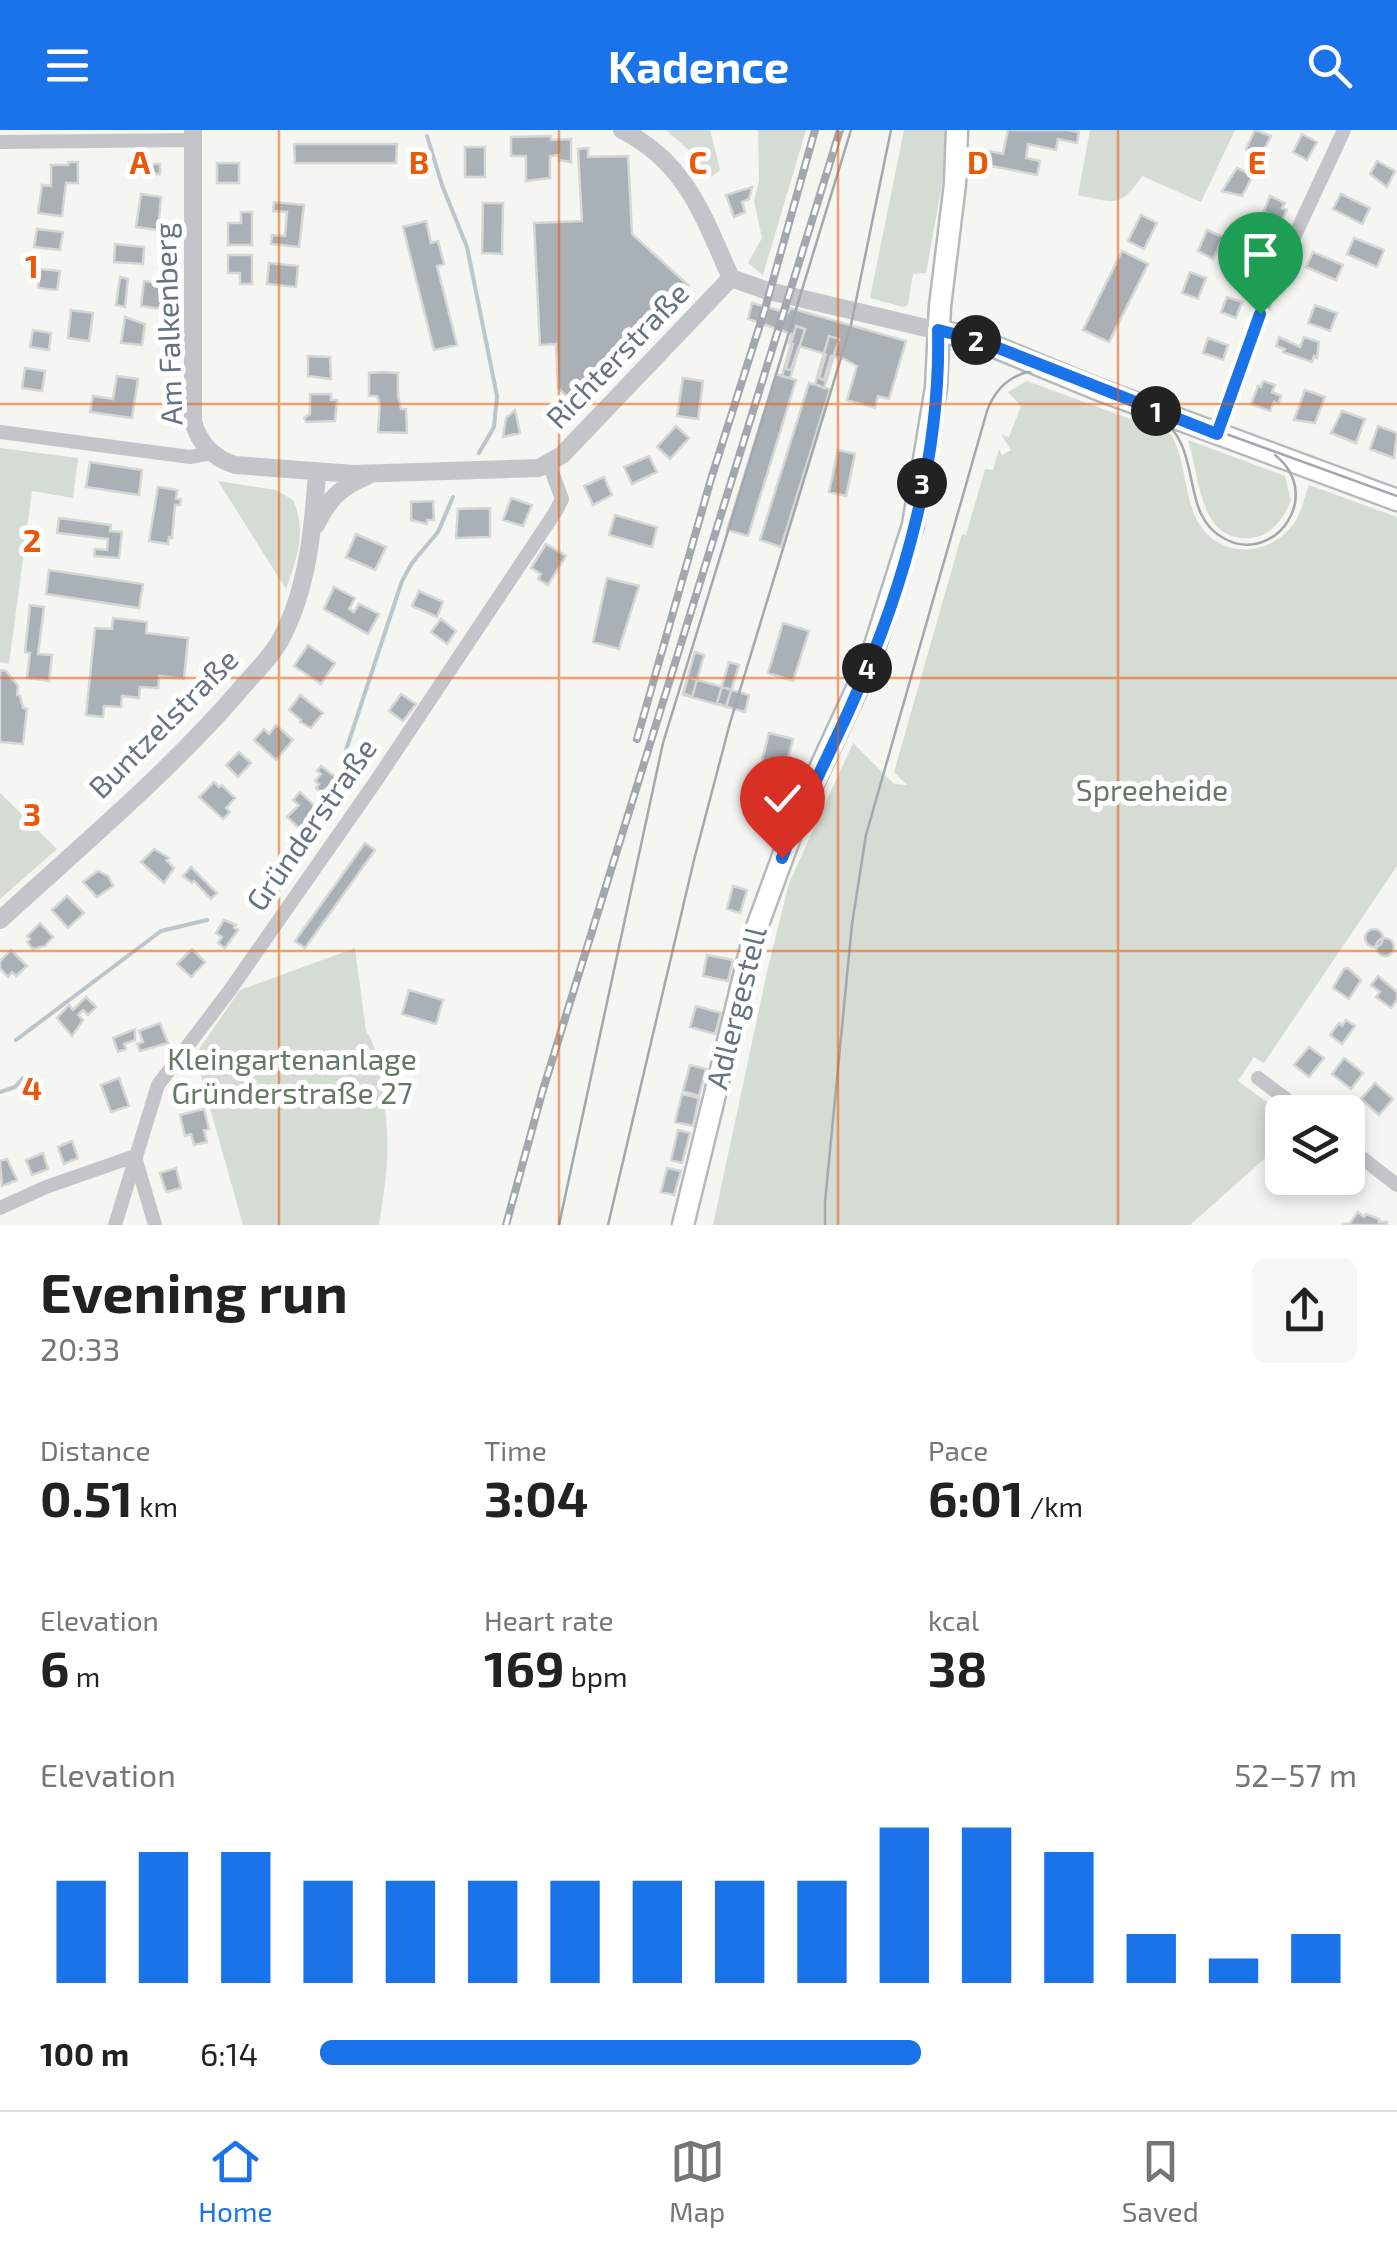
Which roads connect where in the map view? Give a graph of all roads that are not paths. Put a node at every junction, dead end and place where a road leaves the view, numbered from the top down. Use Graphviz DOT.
graph roads {
  1 [pos="622,130"];
  2 [pos="958,130"];
  3 [pos="967,130"];
  4 [pos="1344,130"];
  5 [pos="193,135"];
  6 [pos="0,142"];
  7 [pos="958,160"];
  8 [pos="731,278"];
  9 [pos="938,330"];
  10 [pos="0,432"];
  11 [pos="1217,434"];
  12 [pos="212,453"];
  13 [pos="549,464"];
  14 [pos="316,473"];
  15 [pos="372,474"];
  16 [pos="1397,500"];
  17 [pos="312,534"];
  18 [pos="0,920"];
  19 [pos="1258,1078"];
  20 [pos="1280,1095"];
  21 [pos="135,1156"];
  22 [pos="1365,1160"];
  23 [pos="1397,1185"];
  24 [pos="0,1208"];
  25 [pos="115,1225"];
  26 [pos="155,1225"];
  27 [pos="683,1225"];
  1 -- 8 [label="street"];
  2 -- 7 [label="main road, Adlergestell"];
  3 -- 7 [label="main road, Adlergestell"];
  4 -- 11 [label="street"];
  5 -- 6 [label="street"];
  5 -- 12 [label="street, Am Falkenberg"];
  7 -- 9 [label="main road, Adlergestell"];
  8 -- 9 [label="street, Richterstraße"];
  8 -- 13 [label="street, Richterstraße"];
  9 -- 11 [label="main road"];
  9 -- 27 [label="main road, Adlergestell"];
  10 -- 12 [label="street"];
  11 -- 16 [label="main road"];
  12 -- 14 [label="street, Richterstraße"];
  13 -- 15 [label="street, Richterstraße"];
  13 -- 21 [label="street, Gründerstraße"];
  14 -- 15 [label="street, Richterstraße"];
  14 -- 17 [label="street, Buntzelstraße"];
  15 -- 17 [label="street, Buntzelstraße"];
  17 -- 18 [label="street, Buntzelstraße"];
  19 -- 20 [label="street"];
  21 -- 24 [label="street"];
  21 -- 25 [label="street, Gründerstraße"];
  21 -- 26 [label="street"];
  22 -- 23 [label="street"];
}
